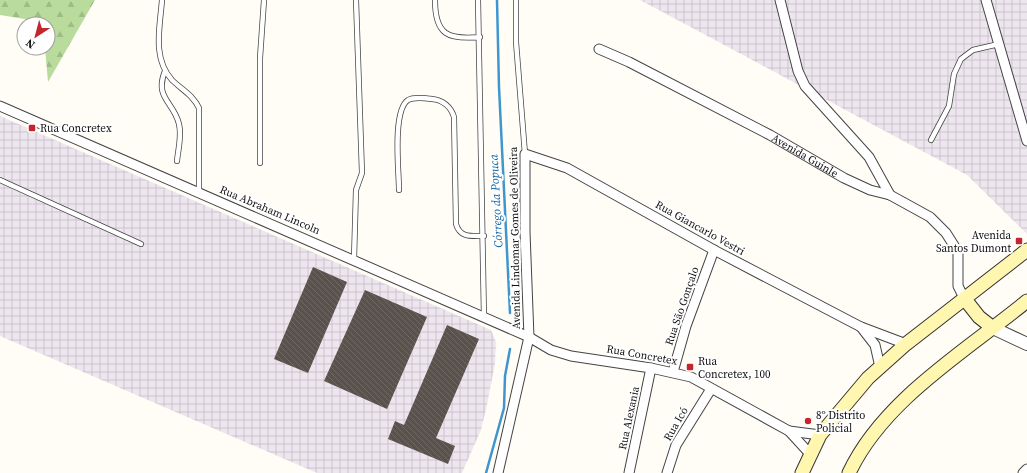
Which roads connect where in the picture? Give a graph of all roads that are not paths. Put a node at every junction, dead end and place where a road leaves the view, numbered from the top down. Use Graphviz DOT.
graph roads {
  1 [pos="162,0"];
  2 [pos="264,0"];
  3 [pos="356,0"];
  4 [pos="435,0"];
  5 [pos="478,0"];
  6 [pos="516,0"];
  7 [pos="780,0"];
  8 [pos="986,0"];
  9 [pos="480,37"];
  10 [pos="999,44"];
  11 [pos="599,49"];
  12 [pos="165,71"];
  13 [pos="0,106"];
  14 [pos="931,140"];
  15 [pos="1027,141"];
  16 [pos="525,154"];
  17 [pos="177,162"];
  18 [pos="260,163"];
  19 [pos="0,180"];
  20 [pos="399,190"];
  21 [pos="199,192"];
  22 [pos="890,195"];
  23 [pos="484,236"];
  24 [pos="141,244"];
  25 [pos="714,250"];
  26 [pos="1027,250"];
  27 [pos="354,259"];
  28 [pos="964,298"];
  29 [pos="1027,301"];
  30 [pos="1021,309"];
  31 [pos="484,318"];
  32 [pos="861,327"];
  33 [pos="993,328"];
  34 [pos="530,337"];
  35 [pos="1021,338"];
  36 [pos="906,344"];
  37 [pos="1027,344"];
  38 [pos="880,367"];
  39 [pos="652,368"];
  40 [pos="673,372"];
  41 [pos="711,389"];
  42 [pos="789,431"];
  43 [pos="820,435"];
  44 [pos="810,455"];
  45 [pos="1027,469"];
  46 [pos="498,473"];
  47 [pos="629,473"];
  48 [pos="667,473"];
  49 [pos="802,473"];
  50 [pos="849,473"];
  51 [pos="1023,473"];
  1 -- 12 [label="lane"];
  2 -- 18 [label="lane"];
  3 -- 27 [label="lane"];
  4 -- 9 [label="lane"];
  5 -- 9 [label="lane"];
  6 -- 16 [label="lane, Avenida Lindomar Gomes de Oliveira"];
  7 -- 22 [label="street"];
  8 -- 10 [label="street"];
  9 -- 23 [label="lane"];
  10 -- 14 [label="lane"];
  10 -- 15 [label="street"];
  11 -- 22 [label="street, Avenida Guinle"];
  12 -- 17 [label="lane"];
  12 -- 21 [label="lane"];
  13 -- 21 [label="street, Rua Abraham Lincoln"];
  16 -- 25 [label="street, Rua Giancarlo Vestri"];
  16 -- 34 [label="street, Avenida Lindomar Gomes de Oliveira"];
  19 -- 24 [label="lane"];
  20 -- 23 [label="lane"];
  21 -- 27 [label="street, Rua Abraham Lincoln"];
  22 -- 28 [label="street, Avenida Guinle"];
  23 -- 31 [label="lane"];
  25 -- 32 [label="street, Rua Giancarlo Vestri"];
  25 -- 40 [label="street, Rua São Gonçalo"];
  26 -- 28 [label="main road"];
  27 -- 31 [label="street, Rua Abraham Lincoln"];
  28 -- 33 [label="main road"];
  28 -- 36 [label="main road"];
  29 -- 30 [label="main road"];
  30 -- 33 [label="main road"];
  31 -- 34 [label="street, Rua Abraham Lincoln"];
  32 -- 36 [label="street, Rua Giancarlo Vestri"];
  32 -- 38 [label="street, Rua Giancarlo Vestri"];
  33 -- 35 [label="street"];
  33 -- 50 [label="main road"];
  34 -- 39 [label="street, Rua Concretex"];
  34 -- 46 [label="street, Avenida Lindomar Gomes de Oliveira"];
  35 -- 37 [label="street"];
  36 -- 38 [label="main road"];
  38 -- 43 [label="main road"];
  39 -- 40 [label="street, Rua Concretex"];
  39 -- 47 [label="street, Rua Alexania"];
  40 -- 41 [label="street, Rua Concretex"];
  41 -- 42 [label="street, Rua Concretex"];
  41 -- 48 [label="street, Rua Icó"];
  42 -- 43 [label="street, Rua Concretex"];
  42 -- 44 [label="street, Rua Concretex"];
  43 -- 44 [label="main road"];
  44 -- 49 [label="main road"];
  45 -- 51 [label="street"];
}
